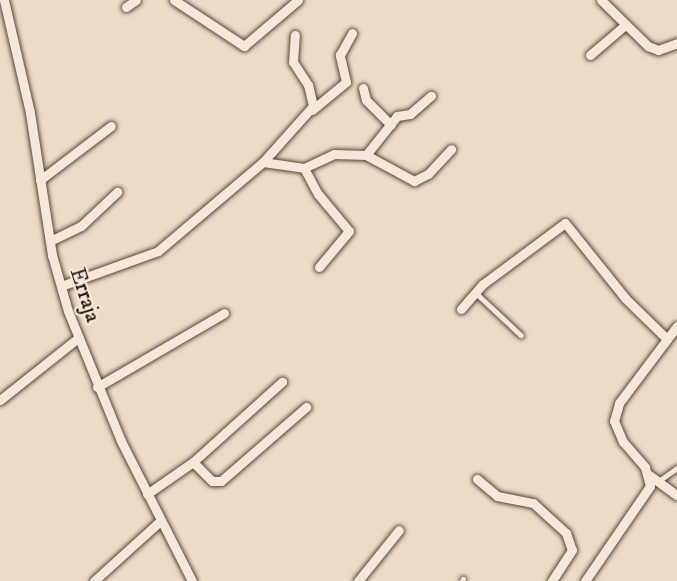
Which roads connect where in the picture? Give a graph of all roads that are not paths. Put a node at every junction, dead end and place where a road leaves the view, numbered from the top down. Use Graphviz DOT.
graph roads {
  1 [pos="4,0"];
  2 [pos="136,0"];
  3 [pos="298,0"];
  4 [pos="601,0"];
  5 [pos="180,2"];
  6 [pos="126,7"];
  7 [pos="3,13"];
  8 [pos="625,25"];
  9 [pos="352,33"];
  10 [pos="294,35"];
  11 [pos="677,43"];
  12 [pos="590,55"];
  13 [pos="363,88"];
  14 [pos="431,96"];
  15 [pos="312,110"];
  16 [pos="390,125"];
  17 [pos="111,126"];
  18 [pos="452,150"];
  19 [pos="366,154"];
  20 [pos="263,162"];
  21 [pos="304,168"];
  22 [pos="40,180"];
  23 [pos="117,192"];
  24 [pos="50,241"];
  25 [pos="319,267"];
  26 [pos="61,286"];
  27 [pos="475,292"];
  28 [pos="461,309"];
  29 [pos="224,313"];
  30 [pos="677,326"];
  31 [pos="521,335"];
  32 [pos="78,338"];
  33 [pos="667,339"];
  34 [pos="282,382"];
  35 [pos="97,387"];
  36 [pos="0,400"];
  37 [pos="306,407"];
  38 [pos="193,462"];
  39 [pos="677,468"];
  40 [pos="649,475"];
  41 [pos="477,478"];
  42 [pos="660,480"];
  43 [pos="147,494"];
  44 [pos="677,495"];
  45 [pos="159,522"];
  46 [pos="399,530"];
  47 [pos="94,581"];
  48 [pos="192,581"];
  49 [pos="358,581"];
  50 [pos="552,581"];
  51 [pos="585,581"];
  1 -- 7 [label="street, Erraja"];
  2 -- 6 [label="street"];
  3 -- 5 [label="street"];
  4 -- 8 [label="street"];
  7 -- 22 [label="street, Erraja"];
  8 -- 11 [label="street"];
  8 -- 12 [label="street"];
  9 -- 15 [label="street"];
  10 -- 15 [label="street"];
  13 -- 16 [label="street"];
  14 -- 16 [label="street"];
  15 -- 20 [label="street"];
  16 -- 19 [label="street"];
  17 -- 22 [label="street"];
  18 -- 19 [label="street"];
  19 -- 21 [label="street"];
  20 -- 21 [label="street"];
  20 -- 26 [label="street"];
  21 -- 25 [label="street"];
  22 -- 24 [label="street, Erraja"];
  23 -- 24 [label="street"];
  24 -- 26 [label="street, Erraja"];
  26 -- 32 [label="street, Erraja"];
  27 -- 28 [label="street"];
  27 -- 31 [label="lane"];
  27 -- 33 [label="street"];
  29 -- 35 [label="street"];
  30 -- 33 [label="street"];
  32 -- 35 [label="street, Erraja"];
  32 -- 36 [label="street"];
  33 -- 40 [label="street"];
  34 -- 38 [label="street"];
  35 -- 43 [label="street, Erraja"];
  37 -- 38 [label="street"];
  38 -- 43 [label="street"];
  39 -- 42 [label="lane"];
  40 -- 42 [label="street"];
  40 -- 51 [label="street"];
  41 -- 50 [label="street"];
  42 -- 44 [label="street"];
  43 -- 45 [label="street, Erraja"];
  45 -- 47 [label="street"];
  45 -- 48 [label="street, Erraja"];
  46 -- 49 [label="street"];
}
